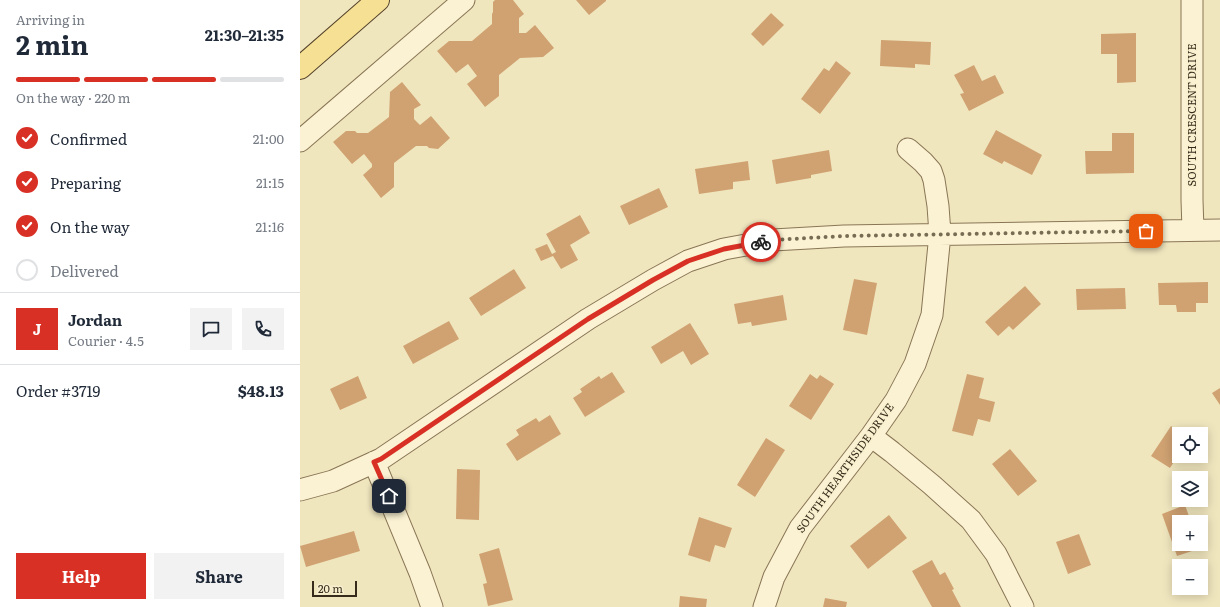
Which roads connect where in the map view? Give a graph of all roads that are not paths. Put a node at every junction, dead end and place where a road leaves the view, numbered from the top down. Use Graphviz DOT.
graph roads {
  1 [pos="378,0"];
  2 [pos="464,0"];
  3 [pos="1192,0"];
  4 [pos="300,68"];
  5 [pos="300,142"];
  6 [pos="908,150"];
  7 [pos="1193,230"];
  8 [pos="1220,230"];
  9 [pos="940,234"];
  10 [pos="871,436"];
  11 [pos="374,462"];
  12 [pos="300,490"];
  13 [pos="432,607"];
  14 [pos="764,607"];
  15 [pos="1023,607"];
  1 -- 4 [label="main road"];
  2 -- 5 [label="street"];
  3 -- 7 [label="street, SOUTH CRESCENT DRIVE"];
  6 -- 9 [label="street, SOUTH HEARTHSIDE DRIVE"];
  7 -- 8 [label="street"];
  7 -- 9 [label="street"];
  9 -- 10 [label="street, SOUTH HEARTHSIDE DRIVE"];
  9 -- 11 [label="street"];
  10 -- 14 [label="street, SOUTH HEARTHSIDE DRIVE"];
  10 -- 15 [label="street"];
  11 -- 12 [label="street"];
  11 -- 13 [label="street"];
}
